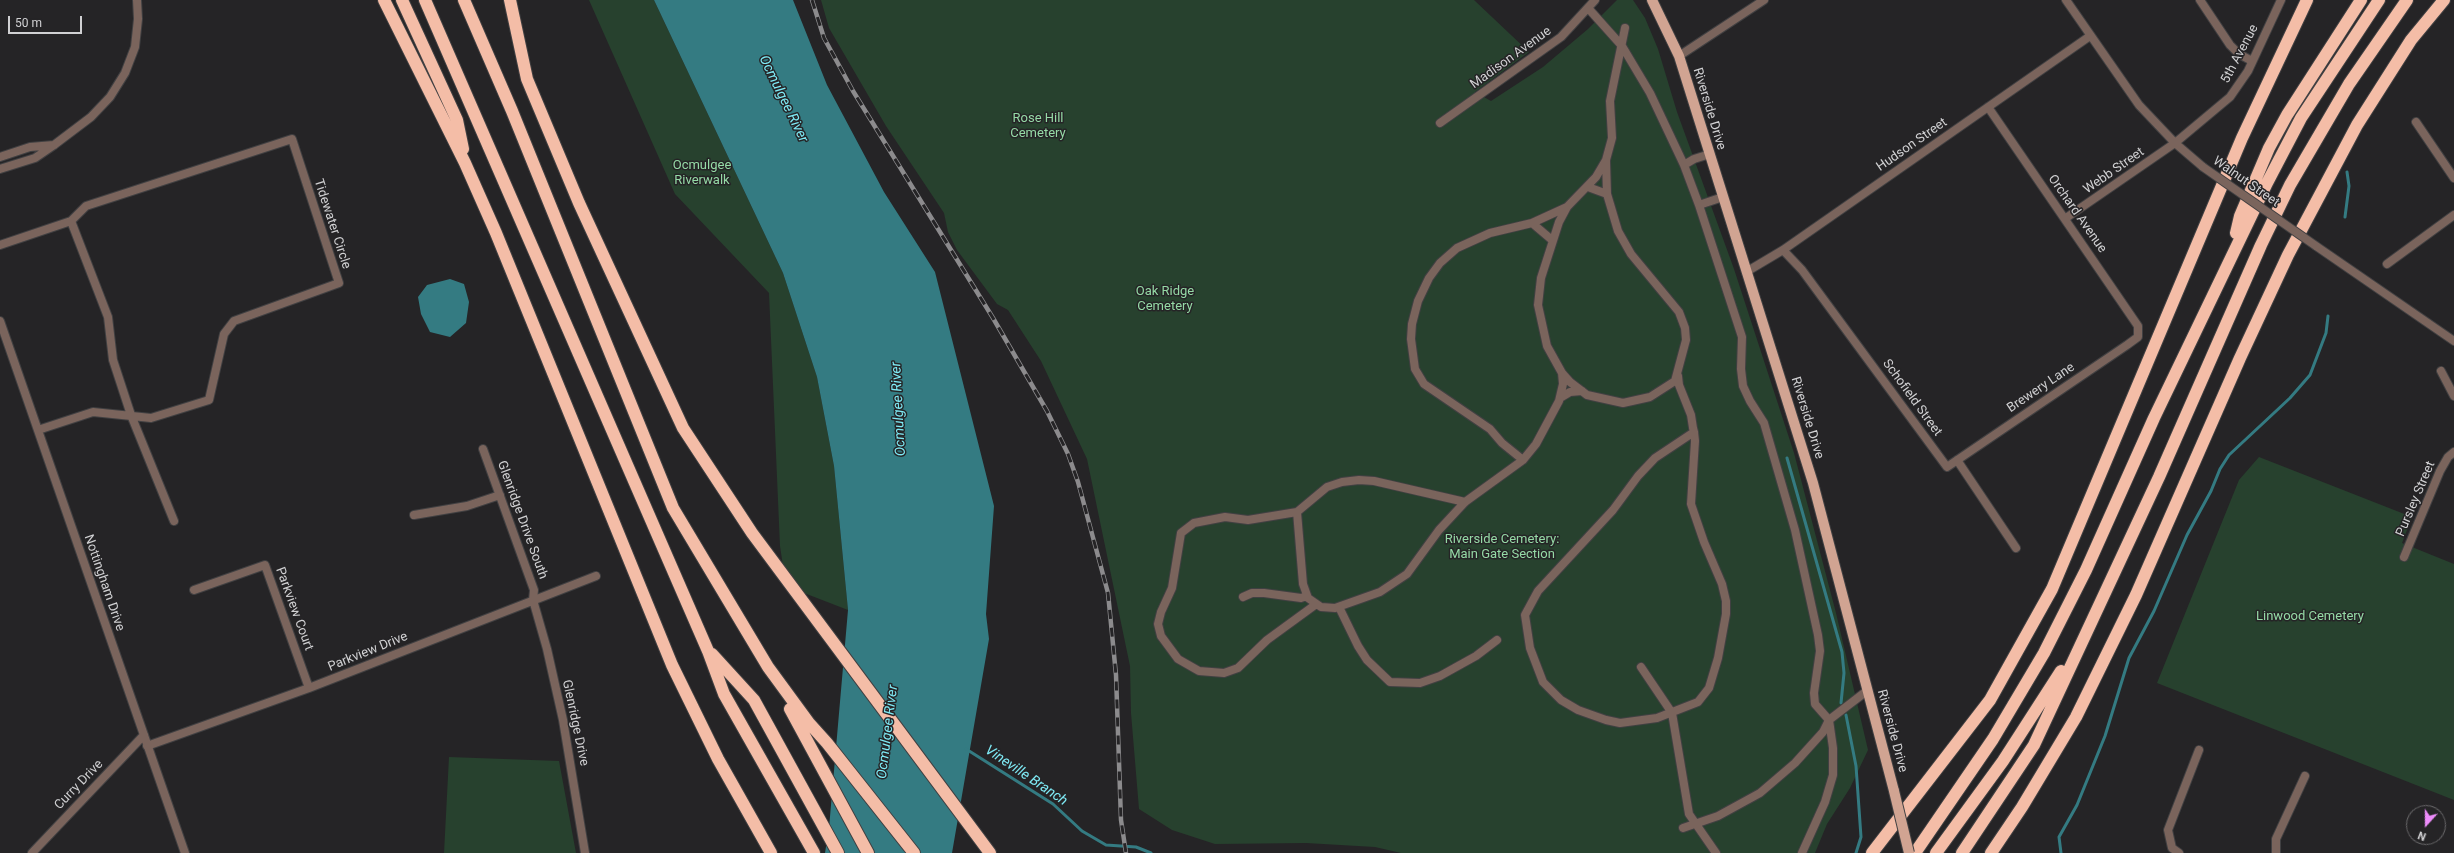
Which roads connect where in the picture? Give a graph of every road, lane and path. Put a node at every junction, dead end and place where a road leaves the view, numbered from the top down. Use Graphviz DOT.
graph roads {
  1 [pos="137,0"];
  2 [pos="384,0"];
  3 [pos="402,0"];
  4 [pos="425,0"];
  5 [pos="464,0"];
  6 [pos="510,0"];
  7 [pos="1652,0"];
  8 [pos="1764,0"];
  9 [pos="2066,0"];
  10 [pos="2200,0"];
  11 [pos="2281,0"];
  12 [pos="2307,0"];
  13 [pos="2311,0"];
  14 [pos="2361,0"];
  15 [pos="2378,0"];
  16 [pos="2407,0"];
  17 [pos="2444,0"];
  18 [pos="1589,3"];
  19 [pos="2297,17"];
  20 [pos="1625,28"];
  21 [pos="2090,36"];
  22 [pos="1622,46"];
  23 [pos="1679,56"];
  24 [pos="2252,61"];
  25 [pos="1988,107"];
  26 [pos="2416,122"];
  27 [pos="1440,123"];
  28 [pos="2175,143"];
  29 [pos="54,145"];
  30 [pos="1710,154"];
  31 [pos="0,157"];
  32 [pos="1606,160"];
  33 [pos="465,164"];
  34 [pos="1684,165"];
  35 [pos="0,169"];
  36 [pos="2454,178"];
  37 [pos="1588,187"];
  38 [pos="1607,194"];
  39 [pos="1723,197"];
  40 [pos="1699,205"];
  41 [pos="1567,207"];
  42 [pos="2454,215"];
  43 [pos="2066,218"];
  44 [pos="71,221"];
  45 [pos="1532,223"];
  46 [pos="1552,240"];
  47 [pos="0,245"];
  48 [pos="1784,250"];
  49 [pos="2232,253"];
  50 [pos="2387,264"];
  51 [pos="1746,272"];
  52 [pos="0,321"];
  53 [pos="2138,337"];
  54 [pos="2454,341"];
  55 [pos="2441,371"];
  56 [pos="1562,373"];
  57 [pos="1678,376"];
  58 [pos="1582,391"];
  59 [pos="2454,396"];
  60 [pos="1560,398"];
  61 [pos="131,415"];
  62 [pos="38,430"];
  63 [pos="1694,432"];
  64 [pos="484,449"];
  65 [pos="2454,452"];
  66 [pos="1523,460"];
  67 [pos="1957,460"];
  68 [pos="500,495"];
  69 [pos="1465,502"];
  70 [pos="1297,512"];
  71 [pos="414,515"];
  72 [pos="174,521"];
  73 [pos="2016,548"];
  74 [pos="2404,557"];
  75 [pos="596,576"];
  76 [pos="194,590"];
  77 [pos="1307,596"];
  78 [pos="1243,597"];
  79 [pos="533,600"];
  80 [pos="1315,605"];
  81 [pos="1339,607"];
  82 [pos="2093,619"];
  83 [pos="1497,640"];
  84 [pos="708,650"];
  85 [pos="768,667"];
  86 [pos="1641,667"];
  87 [pos="309,688"];
  88 [pos="1868,690"];
  89 [pos="1672,713"];
  90 [pos="1829,720"];
  91 [pos="144,735"];
  92 [pos="147,746"];
  93 [pos="2199,750"];
  94 [pos="2305,776"];
  95 [pos="1696,823"];
  96 [pos="1683,828"];
  97 [pos="32,853"];
  98 [pos="184,853"];
  99 [pos="585,853"];
  100 [pos="771,853"];
  101 [pos="814,853"];
  102 [pos="838,853"];
  103 [pos="868,853"];
  104 [pos="914,853"];
  105 [pos="990,853"];
  106 [pos="1716,853"];
  107 [pos="1802,853"];
  108 [pos="1872,853"];
  109 [pos="1909,853"];
  110 [pos="1915,853"];
  111 [pos="1936,853"];
  112 [pos="1962,853"];
  113 [pos="1990,853"];
  114 [pos="2179,853"];
  115 [pos="2276,853"];
  1 -- 29 [label="street"];
  2 -- 33 [label="highway"];
  3 -- 33 [label="highway"];
  4 -- 84 [label="highway"];
  5 -- 85 [label="highway"];
  6 -- 105 [label="highway"];
  7 -- 23 [label="main road, Riverside Drive"];
  8 -- 23 [label="street"];
  9 -- 21 [label="street, Walnut Street"];
  10 -- 24 [label="street"];
  11 -- 24 [label="street, 5th Avenue"];
  12 -- 19 [label="highway"];
  13 -- 19 [label="highway"];
  14 -- 49 [label="highway"];
  15 -- 49 [label="highway"];
  16 -- 82 [label="highway"];
  17 -- 113 [label="highway"];
  18 -- 22 [label="street"];
  18 -- 27 [label="street, Madison Avenue"];
  19 -- 108 [label="highway"];
  20 -- 22 [label="street"];
  21 -- 25 [label="street, Hudson Street"];
  21 -- 28 [label="street, Walnut Street"];
  22 -- 32 [label="street"];
  22 -- 34 [label="street"];
  23 -- 30 [label="main road, Riverside Drive"];
  24 -- 28 [label="street, 5th Avenue"];
  25 -- 43 [label="street, Orchard Avenue"];
  25 -- 48 [label="street, Hudson Street"];
  26 -- 36 [label="street"];
  28 -- 43 [label="street, Webb Street"];
  28 -- 54 [label="street, Walnut Street, bridge"];
  29 -- 31 [label="street"];
  29 -- 35 [label="street"];
  30 -- 34 [label="street"];
  30 -- 39 [label="main road, Riverside Drive"];
  32 -- 37 [label="street"];
  32 -- 38 [label="street"];
  33 -- 100 [label="highway"];
  34 -- 40 [label="street"];
  37 -- 38 [label="street"];
  37 -- 41 [label="street"];
  38 -- 57 [label="street"];
  39 -- 40 [label="street"];
  39 -- 51 [label="main road, Riverside Drive"];
  40 -- 90 [label="street"];
  41 -- 45 [label="street"];
  41 -- 46 [label="street"];
  42 -- 50 [label="street"];
  43 -- 53 [label="street, Orchard Avenue"];
  44 -- 47 [label="street, Tidewater Circle"];
  44 -- 61 [label="street"];
  44 -- 61 [label="street, Tidewater Circle"];
  45 -- 46 [label="street"];
  45 -- 66 [label="street"];
  46 -- 56 [label="street"];
  48 -- 51 [label="street, Hudson Street"];
  48 -- 67 [label="street, Schofield Street"];
  49 -- 110 [label="highway"];
  51 -- 88 [label="main road, Riverside Drive"];
  52 -- 62 [label="street, Nottingham Drive"];
  53 -- 67 [label="street, Brewery Lane"];
  55 -- 59 [label="street"];
  56 -- 58 [label="street"];
  56 -- 60 [label="street"];
  57 -- 58 [label="street"];
  57 -- 63 [label="street"];
  58 -- 60 [label="street"];
  60 -- 66 [label="street"];
  61 -- 62 [label="street, Tidewater Circle"];
  61 -- 72 [label="street"];
  62 -- 91 [label="street, Nottingham Drive"];
  63 -- 89 [label="street"];
  63 -- 89 [label="street"];
  64 -- 68 [label="street, Glenridge Drive South"];
  65 -- 74 [label="street, Pursley Street"];
  66 -- 69 [label="street"];
  67 -- 73 [label="street"];
  68 -- 71 [label="street"];
  68 -- 79 [label="street, Glenridge Drive South"];
  69 -- 70 [label="street"];
  69 -- 81 [label="street"];
  70 -- 77 [label="street"];
  70 -- 80 [label="street"];
  75 -- 79 [label="street, Parkview Drive"];
  76 -- 87 [label="street, Parkview Court"];
  77 -- 78 [label="street"];
  77 -- 80 [label="street"];
  79 -- 87 [label="street, Parkview Drive"];
  79 -- 99 [label="street, Glenridge Drive"];
  80 -- 81 [label="street"];
  81 -- 83 [label="street"];
  82 -- 111 [label="highway"];
  82 -- 112 [label="highway"];
  84 -- 101 [label="highway"];
  84 -- 102 [label="highway"];
  85 -- 103 [label="highway"];
  85 -- 104 [label="highway"];
  86 -- 89 [label="street"];
  87 -- 92 [label="street, Parkview Drive"];
  88 -- 90 [label="street"];
  88 -- 109 [label="main road, Riverside Drive, bridge"];
  89 -- 95 [label="street"];
  90 -- 95 [label="street"];
  90 -- 107 [label="street"];
  91 -- 92 [label="street, Nottingham Drive"];
  91 -- 97 [label="street, Curry Drive"];
  92 -- 98 [label="street, Nottingham Drive"];
  93 -- 114 [label="street"];
  94 -- 115 [label="street"];
  95 -- 96 [label="street"];
  95 -- 106 [label="street"];
}
